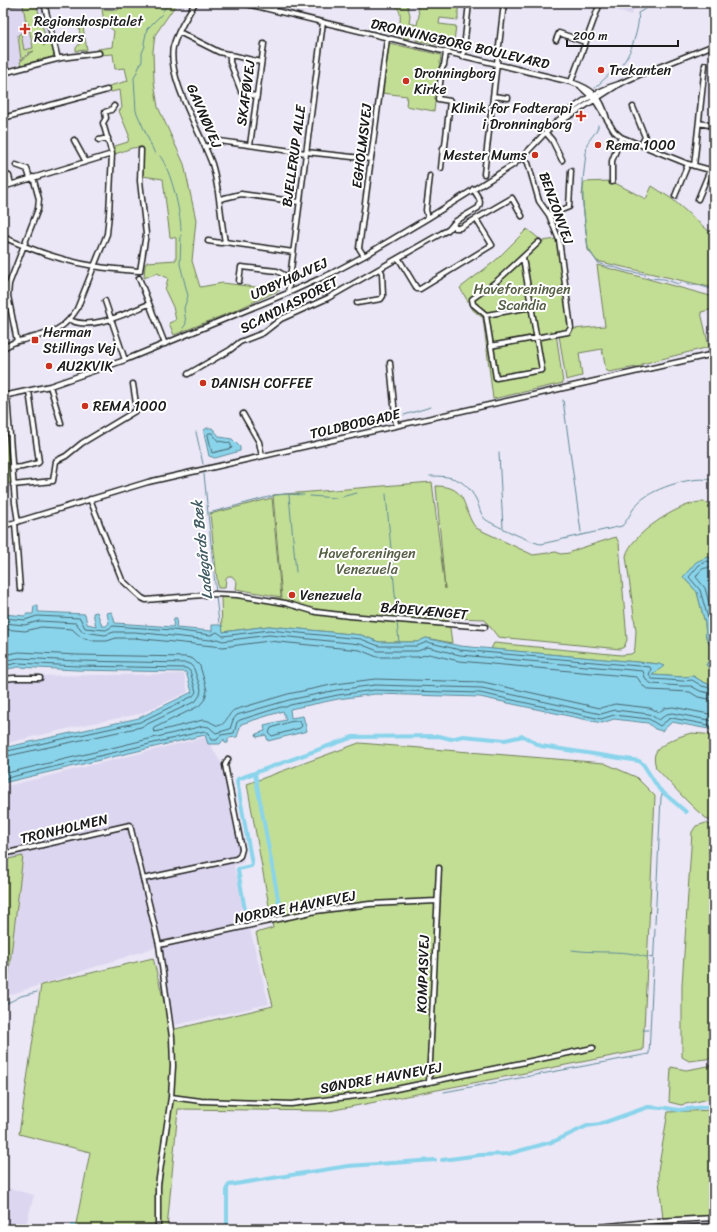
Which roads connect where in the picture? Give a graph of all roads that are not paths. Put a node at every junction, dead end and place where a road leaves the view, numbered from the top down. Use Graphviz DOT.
graph roads {
  1 [pos="44,3"];
  2 [pos="195,3"];
  3 [pos="243,3"];
  4 [pos="276,3"];
  5 [pos="469,3"];
  6 [pos="504,3"];
  7 [pos="600,3"];
  8 [pos="274,10"];
  9 [pos="323,22"];
  10 [pos="179,32"];
  11 [pos="387,39"];
  12 [pos="556,40"];
  13 [pos="585,42"];
  14 [pos="264,44"];
  15 [pos="714,45"];
  16 [pos="99,53"];
  17 [pos="446,53"];
  18 [pos="230,54"];
  19 [pos="463,56"];
  20 [pos="58,59"];
  21 [pos="261,62"];
  22 [pos="496,64"];
  23 [pos="705,65"];
  24 [pos="3,72"];
  25 [pos="571,82"];
  26 [pos="107,90"];
  27 [pos="257,96"];
  28 [pos="493,96"];
  29 [pos="595,97"];
  30 [pos="508,98"];
  31 [pos="114,106"];
  32 [pos="633,107"];
  33 [pos="3,118"];
  34 [pos="699,123"];
  35 [pos="714,126"];
  36 [pos="546,133"];
  37 [pos="621,137"];
  38 [pos="108,138"];
  39 [pos="74,140"];
  40 [pos="99,140"];
  41 [pos="641,145"];
  42 [pos="250,146"];
  43 [pos="206,147"];
  44 [pos="141,150"];
  45 [pos="306,152"];
  46 [pos="112,154"];
  47 [pos="524,157"];
  48 [pos="371,159"];
  49 [pos="562,160"];
  50 [pos="86,162"];
  51 [pos="688,164"];
  52 [pos="16,165"];
  53 [pos="694,166"];
  54 [pos="441,168"];
  55 [pos="571,171"];
  56 [pos="712,171"];
  57 [pos="3,173"];
  58 [pos="484,174"];
  59 [pos="430,176"];
  60 [pos="31,178"];
  61 [pos="612,182"];
  62 [pos="11,184"];
  63 [pos="3,187"];
  64 [pos="473,190"];
  65 [pos="675,196"];
  66 [pos="220,199"];
  67 [pos="698,199"];
  68 [pos="300,202"];
  69 [pos="549,215"];
  70 [pos="522,216"];
  71 [pos="428,218"];
  72 [pos="476,219"];
  73 [pos="453,224"];
  74 [pos="3,237"];
  75 [pos="208,241"];
  76 [pos="225,242"];
  77 [pos="539,242"];
  78 [pos="24,246"];
  79 [pos="293,252"];
  80 [pos="364,256"];
  81 [pos="523,258"];
  82 [pos="398,259"];
  83 [pos="94,266"];
  84 [pos="380,269"];
  85 [pos="290,276"];
  86 [pos="139,278"];
  87 [pos="239,282"];
  88 [pos="288,293"];
  89 [pos="105,301"];
  90 [pos="357,303"];
  91 [pos="149,304"];
  92 [pos="532,307"];
  93 [pos="486,315"];
  94 [pos="112,318"];
  95 [pos="70,320"];
  96 [pos="537,338"];
  97 [pos="17,341"];
  98 [pos="165,344"];
  99 [pos="490,346"];
  100 [pos="3,349"];
  101 [pos="714,354"];
  102 [pos="125,360"];
  103 [pos="390,363"];
  104 [pos="188,374"];
  105 [pos="133,384"];
  106 [pos="50,386"];
  107 [pos="29,391"];
  108 [pos="5,396"];
  109 [pos="243,414"];
  110 [pos="61,423"];
  111 [pos="396,426"];
  112 [pos="262,456"];
  113 [pos="12,468"];
  114 [pos="13,484"];
  115 [pos="90,499"];
  116 [pos="17,522"];
  117 [pos="3,526"];
  118 [pos="20,589"];
  119 [pos="486,627"];
  120 [pos="40,678"];
  121 [pos="3,679"];
  122 [pos="228,759"];
  123 [pos="3,854"];
  124 [pos="439,868"];
  125 [pos="143,879"];
  126 [pos="437,901"];
  127 [pos="159,945"];
  128 [pos="593,1048"];
  129 [pos="429,1082"];
  130 [pos="171,1097"];
  131 [pos="714,1218"];
  132 [pos="158,1229"];
  133 [pos="581,1229"];
  1 -- 20 [label="street"];
  2 -- 10 [label="street, GAVNØVEJ"];
  3 -- 8 [label="street, DRONNINGBORG BOULEVARD"];
  4 -- 8 [label="street"];
  5 -- 19 [label="street"];
  6 -- 22 [label="street"];
  7 -- 13 [label="street"];
  8 -- 9 [label="street, DRONNINGBORG BOULEVARD"];
  9 -- 11 [label="street, DRONNINGBORG BOULEVARD"];
  9 -- 45 [label="street, BJELLERUP ALLE"];
  10 -- 18 [label="street"];
  10 -- 43 [label="street, GAVNØVEJ"];
  11 -- 17 [label="street, DRONNINGBORG BOULEVARD"];
  11 -- 48 [label="street, EGHOLMSVEJ"];
  12 -- 13 [label="street"];
  13 -- 25 [label="street"];
  14 -- 21 [label="street, SKAFØVEJ"];
  15 -- 29 [label="street, UDBYHØJVEJ"];
  16 -- 20 [label="street"];
  17 -- 19 [label="street, DRONNINGBORG BOULEVARD"];
  17 -- 54 [label="street"];
  18 -- 21 [label="street"];
  18 -- 27 [label="street"];
  19 -- 22 [label="street, DRONNINGBORG BOULEVARD"];
  20 -- 24 [label="street"];
  21 -- 27 [label="street, SKAFØVEJ"];
  22 -- 25 [label="street, DRONNINGBORG BOULEVARD"];
  22 -- 28 [label="street"];
  23 -- 34 [label="street"];
  25 -- 29 [label="street, DRONNINGBORG BOULEVARD"];
  26 -- 33 [label="street"];
  27 -- 42 [label="street, SKAFØVEJ"];
  28 -- 30 [label="street"];
  28 -- 58 [label="street"];
  29 -- 36 [label="street, UDBYHØJVEJ"];
  29 -- 37 [label="street, DRONNINGBORG BOULEVARD"];
  31 -- 38 [label="street"];
  32 -- 41 [label="street"];
  34 -- 35 [label="street"];
  34 -- 53 [label="street"];
  36 -- 47 [label="street, UDBYHØJVEJ"];
  36 -- 49 [label="street"];
  37 -- 41 [label="street"];
  37 -- 61 [label="street"];
  38 -- 40 [label="street"];
  38 -- 46 [label="street"];
  39 -- 50 [label="street"];
  41 -- 51 [label="street"];
  42 -- 43 [label="street"];
  42 -- 45 [label="street"];
  43 -- 66 [label="street, GAVNØVEJ"];
  44 -- 83 [label="street"];
  45 -- 48 [label="street"];
  45 -- 68 [label="street, BJELLERUP ALLE"];
  46 -- 50 [label="street"];
  46 -- 83 [label="street"];
  47 -- 64 [label="street, UDBYHØJVEJ"];
  47 -- 69 [label="street, BENZONVEJ"];
  48 -- 80 [label="street, EGHOLMSVEJ"];
  50 -- 60 [label="street"];
  51 -- 53 [label="street"];
  51 -- 65 [label="street"];
  52 -- 60 [label="street"];
  53 -- 56 [label="street"];
  55 -- 69 [label="street"];
  56 -- 67 [label="street"];
  57 -- 62 [label="street"];
  59 -- 71 [label="street"];
  60 -- 62 [label="street"];
  60 -- 78 [label="street"];
  62 -- 63 [label="street"];
  64 -- 71 [label="street, UDBYHØJVEJ"];
  64 -- 73 [label="street, SCANDIASPORET"];
  66 -- 68 [label="street"];
  66 -- 76 [label="street, GAVNØVEJ"];
  68 -- 79 [label="street, BJELLERUP ALLE"];
  69 -- 96 [label="street, BENZONVEJ"];
  70 -- 72 [label="street"];
  71 -- 80 [label="street, UDBYHØJVEJ"];
  72 -- 73 [label="street"];
  72 -- 82 [label="street"];
  73 -- 82 [label="street, SCANDIASPORET"];
  74 -- 78 [label="street"];
  75 -- 76 [label="street"];
  76 -- 79 [label="street"];
  77 -- 81 [label="street"];
  78 -- 83 [label="street"];
  78 -- 97 [label="street"];
  79 -- 85 [label="street, BJELLERUP ALLE"];
  80 -- 88 [label="street, UDBYHØJVEJ"];
  81 -- 92 [label="street"];
  81 -- 93 [label="street"];
  82 -- 84 [label="street, SCANDIASPORET"];
  83 -- 95 [label="street"];
  84 -- 90 [label="street"];
  84 -- 104 [label="street, SCANDIASPORET"];
  85 -- 87 [label="street"];
  85 -- 88 [label="street, BJELLERUP ALLE"];
  86 -- 91 [label="street"];
  88 -- 98 [label="street, UDBYHØJVEJ"];
  89 -- 94 [label="street"];
  91 -- 94 [label="street"];
  91 -- 98 [label="street"];
  92 -- 93 [label="street"];
  92 -- 96 [label="street"];
  93 -- 99 [label="street"];
  94 -- 95 [label="street"];
  94 -- 102 [label="street"];
  95 -- 97 [label="street"];
  96 -- 99 [label="street"];
  96 -- 99 [label="street"];
  97 -- 100 [label="street"];
  98 -- 102 [label="street, UDBYHØJVEJ"];
  101 -- 111 [label="street, TOLDBODGADE"];
  102 -- 106 [label="street, UDBYHØJVEJ"];
  103 -- 111 [label="street"];
  105 -- 114 [label="street"];
  106 -- 107 [label="street, UDBYHØJVEJ"];
  106 -- 110 [label="street"];
  107 -- 108 [label="street, UDBYHØJVEJ"];
  107 -- 113 [label="street"];
  108 -- 113 [label="street"];
  109 -- 112 [label="street"];
  111 -- 112 [label="street, TOLDBODGADE"];
  112 -- 115 [label="street, TOLDBODGADE"];
  113 -- 114 [label="street"];
  114 -- 116 [label="street"];
  115 -- 116 [label="street, TOLDBODGADE"];
  115 -- 119 [label="street, BÅDEVÆNGET"];
  116 -- 117 [label="street, TOLDBODGADE"];
  116 -- 118 [label="street"];
  120 -- 121 [label="street"];
  122 -- 125 [label="street"];
  123 -- 125 [label="street, TRONHOLMEN"];
  124 -- 126 [label="street, KOMPASVEJ"];
  125 -- 127 [label="street"];
  126 -- 127 [label="street, NORDRE HAVNEVEJ"];
  126 -- 129 [label="street, KOMPASVEJ"];
  127 -- 130 [label="street"];
  128 -- 129 [label="street, SØNDRE HAVNEVEJ"];
  129 -- 130 [label="street, SØNDRE HAVNEVEJ"];
  130 -- 132 [label="street"];
  131 -- 133 [label="street"];
}
